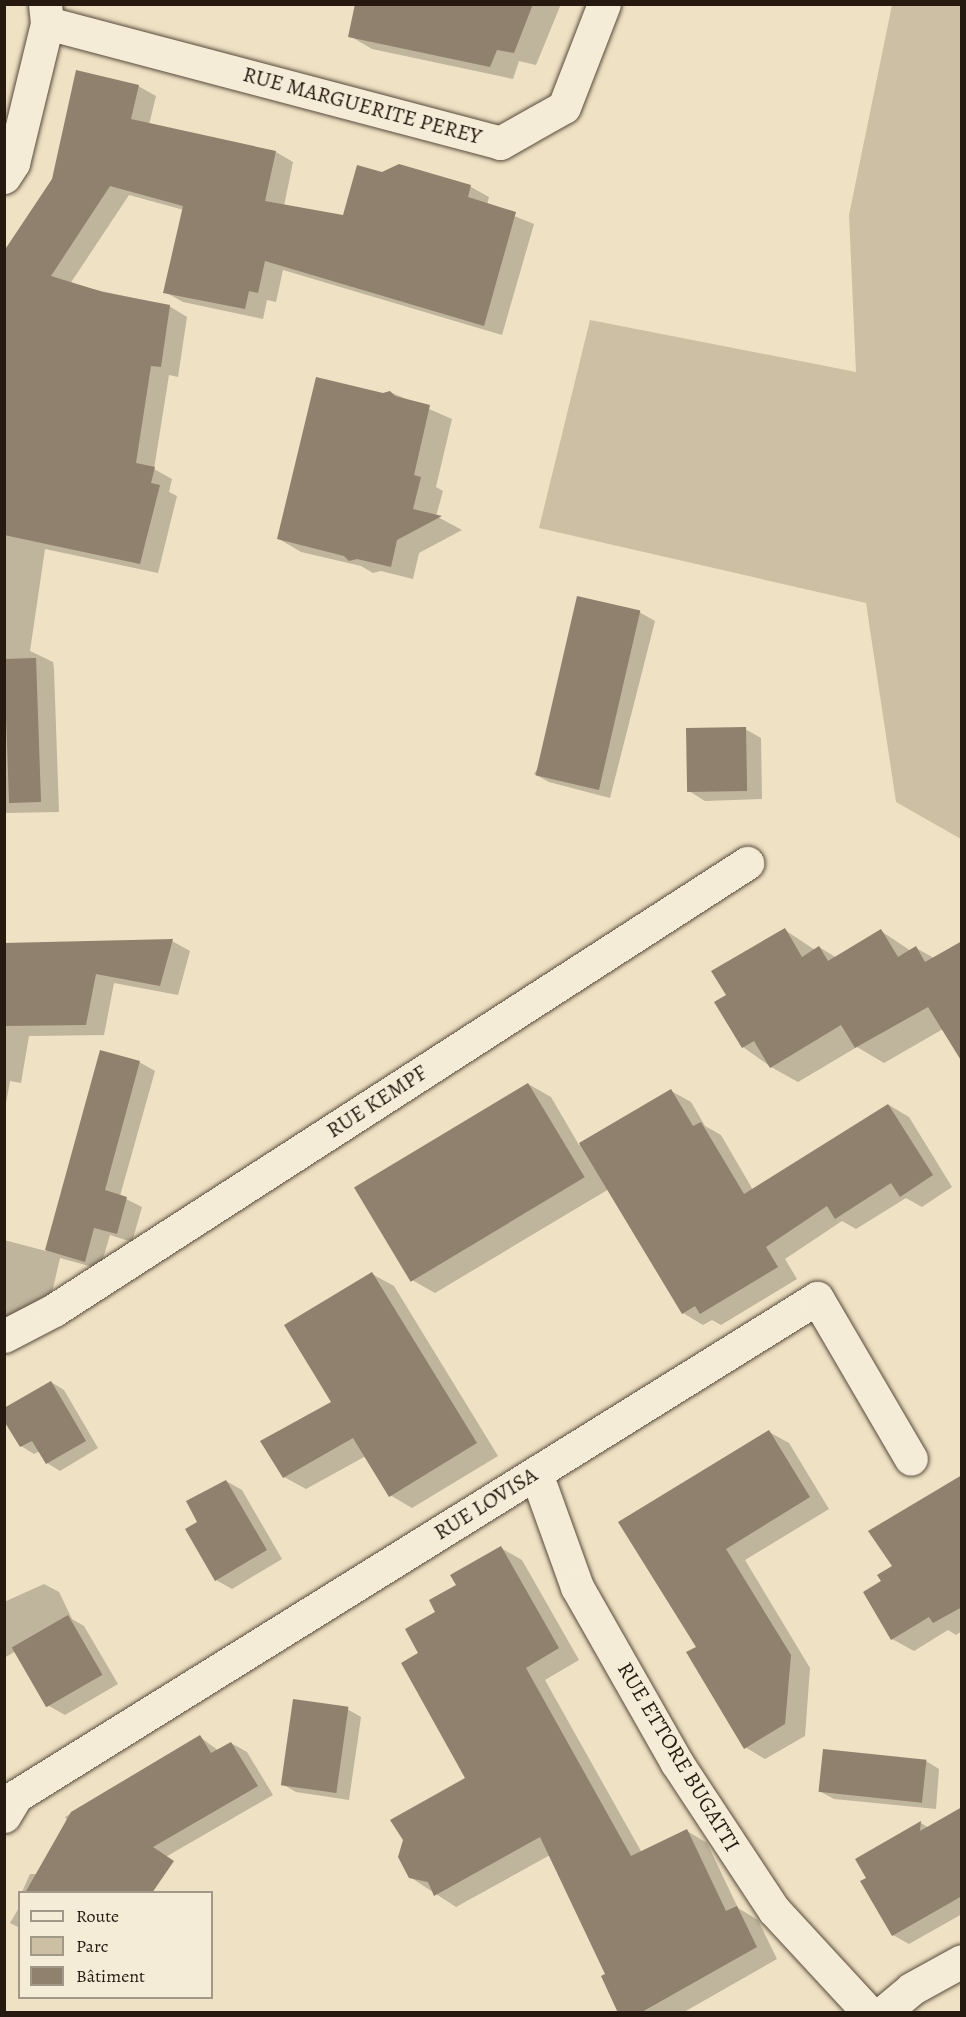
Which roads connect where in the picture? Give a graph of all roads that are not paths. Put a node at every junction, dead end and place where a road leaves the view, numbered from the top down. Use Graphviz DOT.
graph roads {
  1 [pos="604,4"];
  2 [pos="46,14"];
  3 [pos="4,177"];
  4 [pos="747,863"];
  5 [pos="4,1336"];
  6 [pos="911,1459"];
  7 [pos="536,1473"];
  8 [pos="4,1816"];
  9 [pos="962,1961"];
  10 [pos="868,2013"];
  11 [pos="884,2013"];
  1 -- 2 [label="street, RUE MARGUERITE PEREY"];
  2 -- 3 [label="street"];
  4 -- 5 [label="street, RUE KEMPF"];
  6 -- 7 [label="street, RUE LOVISA"];
  7 -- 8 [label="street, RUE LOVISA"];
  7 -- 10 [label="street, RUE ETTORE BUGATTI"];
  9 -- 11 [label="street"];
}
